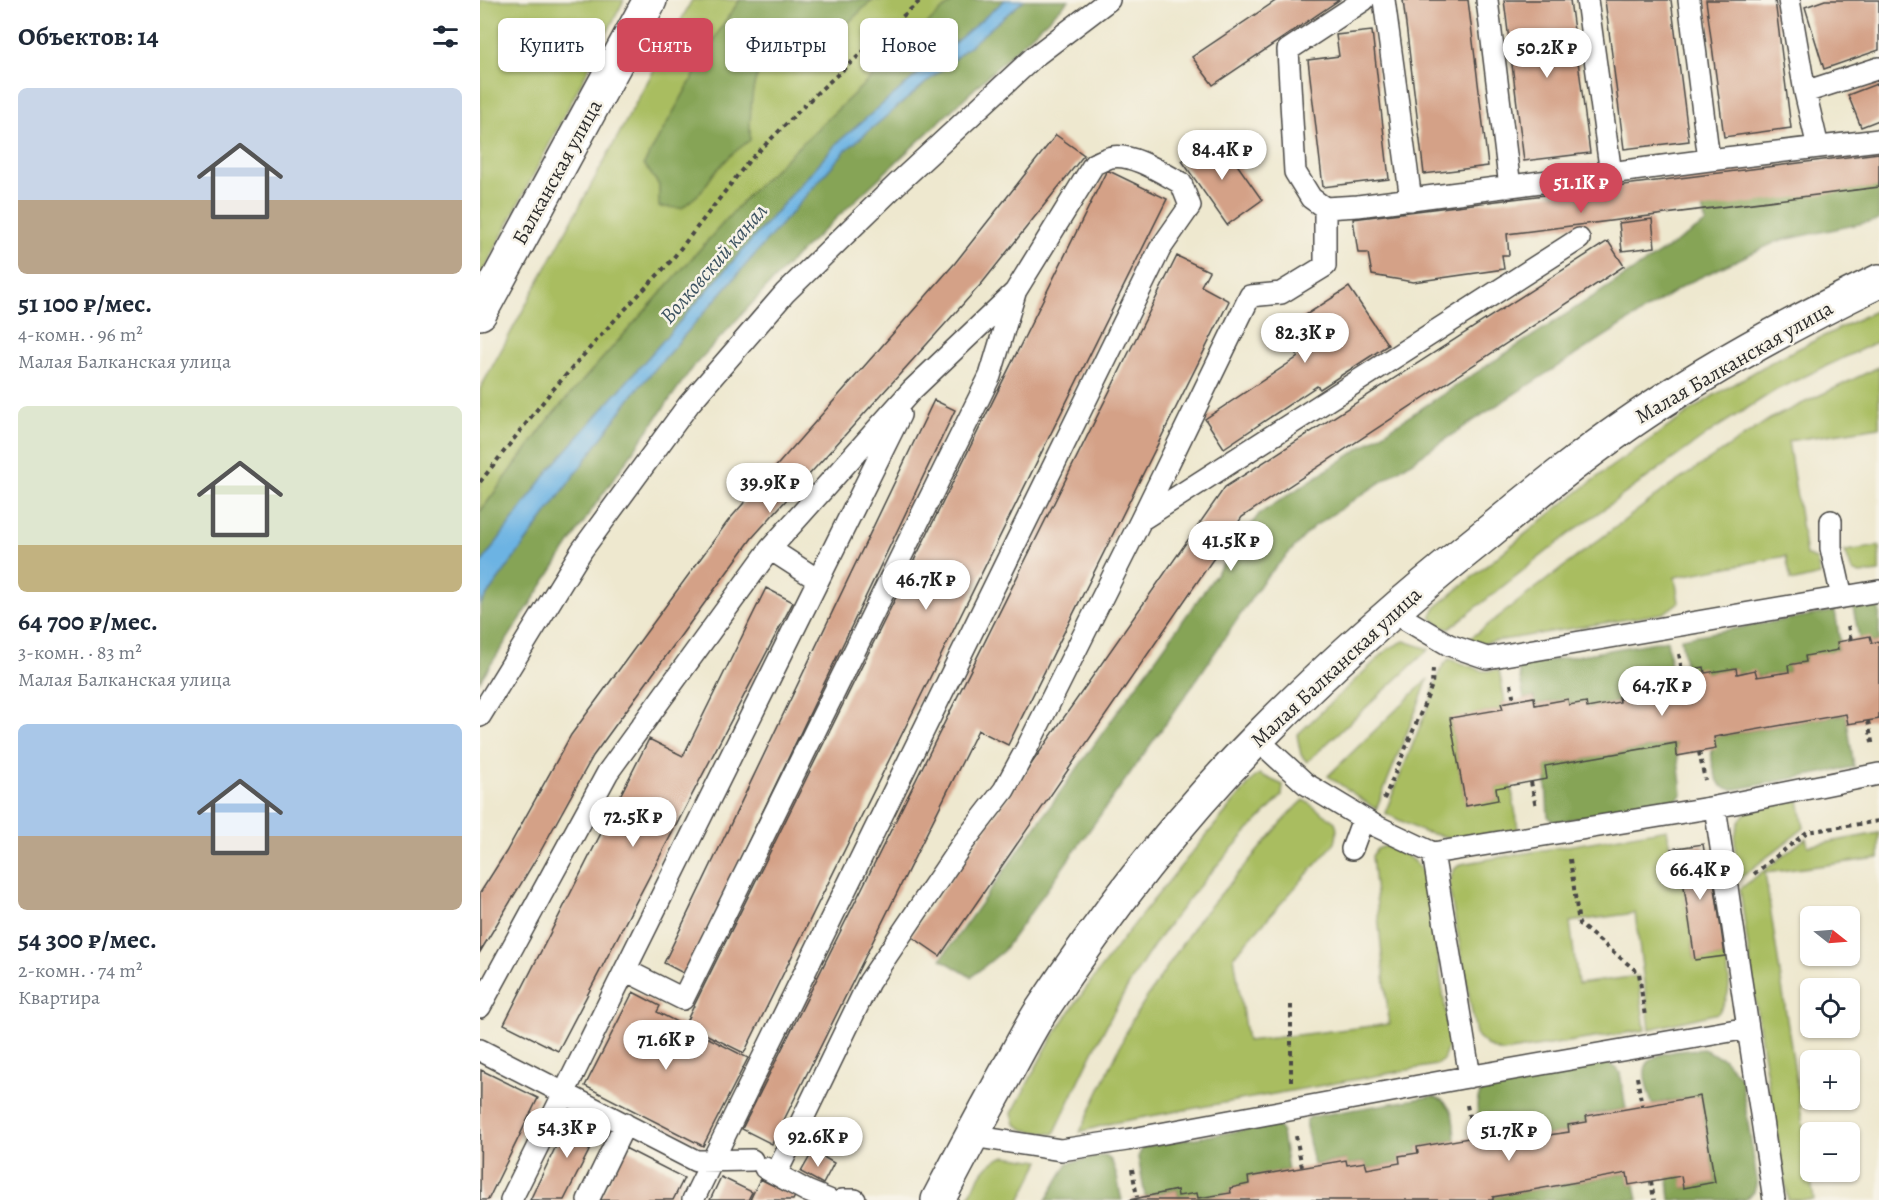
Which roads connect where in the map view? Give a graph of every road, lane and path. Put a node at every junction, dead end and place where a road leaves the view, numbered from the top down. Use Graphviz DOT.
graph roads {
  1 [pos="650,0"];
  2 [pos="921,0"];
  3 [pos="1109,0"];
  4 [pos="1364,0"];
  5 [pos="1384,0"];
  6 [pos="1487,0"];
  7 [pos="1587,0"];
  8 [pos="1689,0"];
  9 [pos="1789,0"];
  10 [pos="1879,68"];
  11 [pos="1805,92"];
  12 [pos="1879,140"];
  13 [pos="1818,147"];
  14 [pos="1709,160"];
  15 [pos="1611,174"];
  16 [pos="1510,187"];
  17 [pos="1412,200"];
  18 [pos="1325,208"];
  19 [pos="1579,239"];
  20 [pos="1879,281"];
  21 [pos="1015,292"];
  22 [pos="480,313"];
  23 [pos="912,390"];
  24 [pos="480,482"];
  25 [pos="1141,520"];
  26 [pos="1831,521"];
  27 [pos="770,549"];
  28 [pos="818,580"];
  29 [pos="1879,591"];
  30 [pos="1842,597"];
  31 [pos="1393,612"];
  32 [pos="1432,661"];
  33 [pos="480,716"];
  34 [pos="1257,739"];
  35 [pos="1879,774"];
  36 [pos="1384,801"];
  37 [pos="1715,807"];
  38 [pos="1364,819"];
  39 [pos="1879,821"];
  40 [pos="1566,831"];
  41 [pos="1352,849"];
  42 [pos="1433,853"];
  43 [pos="1728,894"];
  44 [pos="625,970"];
  45 [pos="1291,1005"];
  46 [pos="480,1007"];
  47 [pos="1748,1028"];
  48 [pos="1650,1045"];
  49 [pos="480,1050"];
  50 [pos="1470,1077"];
  51 [pos="1292,1090"];
  52 [pos="564,1093"];
  53 [pos="625,1124"];
  54 [pos="972,1136"];
  55 [pos="716,1153"];
  56 [pos="776,1174"];
  57 [pos="1651,1181"];
  58 [pos="511,1200"];
  59 [pos="588,1200"];
  60 [pos="693,1200"];
  61 [pos="829,1200"];
  62 [pos="842,1200"];
  63 [pos="855,1200"];
  64 [pos="938,1200"];
  65 [pos="1654,1200"];
  66 [pos="1774,1200"];
  1 -- 22 [label="street, Балканская улица"];
  2 -- 24 [label="path"];
  3 -- 33 [label="lane"];
  4 -- 18 [label="lane"];
  5 -- 17 [label="lane"];
  6 -- 16 [label="lane"];
  7 -- 15 [label="lane"];
  8 -- 14 [label="lane"];
  9 -- 11 [label="lane"];
  10 -- 11 [label="lane"];
  11 -- 13 [label="lane"];
  12 -- 13 [label="lane"];
  13 -- 14 [label="lane"];
  14 -- 15 [label="lane"];
  15 -- 16 [label="lane"];
  16 -- 17 [label="lane"];
  17 -- 18 [label="lane"];
  18 -- 25 [label="lane"];
  19 -- 25 [label="lane"];
  20 -- 31 [label="street, Малая Балканская улица"];
  21 -- 23 [label="lane"];
  21 -- 44 [label="lane"];
  21 -- 55 [label="lane"];
  23 -- 27 [label="lane"];
  23 -- 28 [label="lane"];
  25 -- 56 [label="lane"];
  26 -- 30 [label="lane"];
  27 -- 28 [label="lane"];
  27 -- 46 [label="lane"];
  28 -- 44 [label="lane"];
  29 -- 30 [label="lane"];
  30 -- 31 [label="lane"];
  31 -- 34 [label="street, Малая Балканская улица"];
  32 -- 36 [label="path"];
  34 -- 38 [label="lane"];
  34 -- 54 [label="street, Малая Балканская улица"];
  35 -- 37 [label="lane"];
  37 -- 40 [label="lane"];
  37 -- 43 [label="lane"];
  38 -- 41 [label="lane"];
  38 -- 42 [label="lane"];
  39 -- 43 [label="path"];
  40 -- 42 [label="lane"];
  40 -- 48 [label="path"];
  42 -- 50 [label="lane"];
  43 -- 47 [label="lane"];
  44 -- 52 [label="lane"];
  45 -- 51 [label="path"];
  47 -- 48 [label="lane"];
  47 -- 66 [label="lane"];
  48 -- 50 [label="lane"];
  49 -- 52 [label="lane"];
  50 -- 54 [label="lane"];
  52 -- 53 [label="lane"];
  52 -- 58 [label="lane"];
  53 -- 55 [label="lane"];
  53 -- 59 [label="lane"];
  54 -- 64 [label="street, Малая Балканская улица"];
  55 -- 56 [label="lane"];
  55 -- 60 [label="lane"];
  56 -- 61 [label="lane"];
  57 -- 65 [label="path"];
  62 -- 63 [label="lane"];
}
